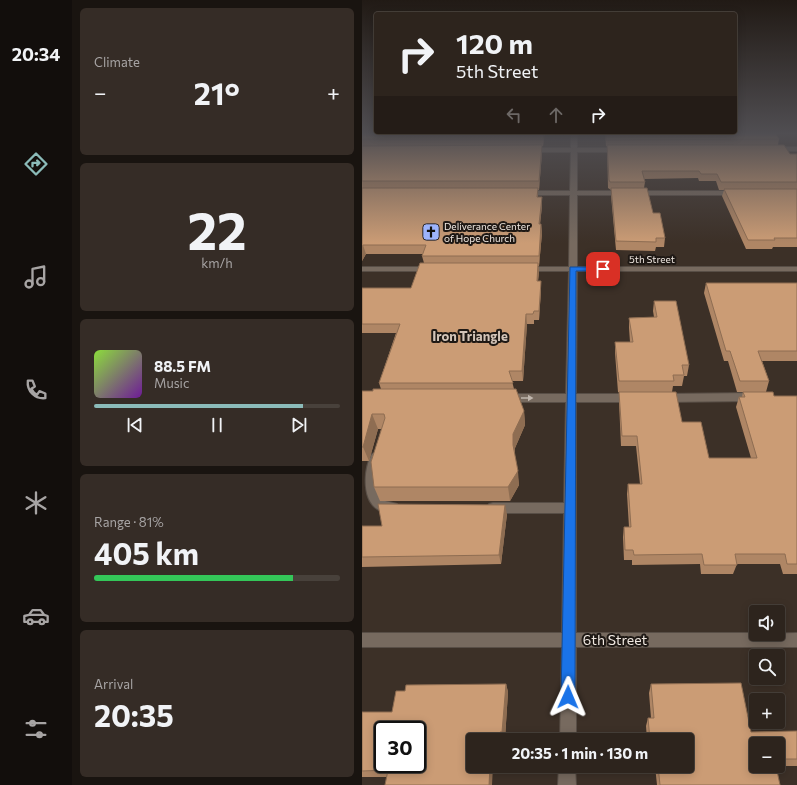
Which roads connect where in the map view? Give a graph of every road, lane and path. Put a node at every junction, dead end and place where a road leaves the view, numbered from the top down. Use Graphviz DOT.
graph roads {
  1 [pos="573,170"];
  2 [pos="520,193"];
  3 [pos="573,193"];
  4 [pos="741,193"];
  5 [pos="362,269"];
  6 [pos="440,269"];
  7 [pos="518,269"];
  8 [pos="573,269"];
  9 [pos="797,269"];
  10 [pos="766,397"];
  11 [pos="494,398"];
  12 [pos="572,398"];
  13 [pos="379,446"];
  14 [pos="407,508"];
  15 [pos="478,508"];
  16 [pos="571,508"];
  17 [pos="362,640"];
  18 [pos="569,640"];
  19 [pos="797,640"];
  20 [pos="568,733"];
  21 [pos="567,773"];
  22 [pos="567,785"];
  1 -- 3 [label="street"];
  2 -- 3 [label="street"];
  3 -- 4 [label="street"];
  3 -- 8 [label="street"];
  5 -- 6 [label="street"];
  7 -- 8 [label="street, 5th Street"];
  8 -- 9 [label="street, 5th Street"];
  8 -- 12 [label="street"];
  10 -- 12 [label="street"];
  11 -- 12 [label="street, one-way"];
  12 -- 16 [label="street"];
  13 -- 14 [label="street"];
  15 -- 16 [label="street"];
  16 -- 18 [label="street"];
  17 -- 18 [label="street, 6th Street"];
  18 -- 19 [label="street, 6th Street"];
  18 -- 20 [label="street"];
  21 -- 22 [label="street"];
}
